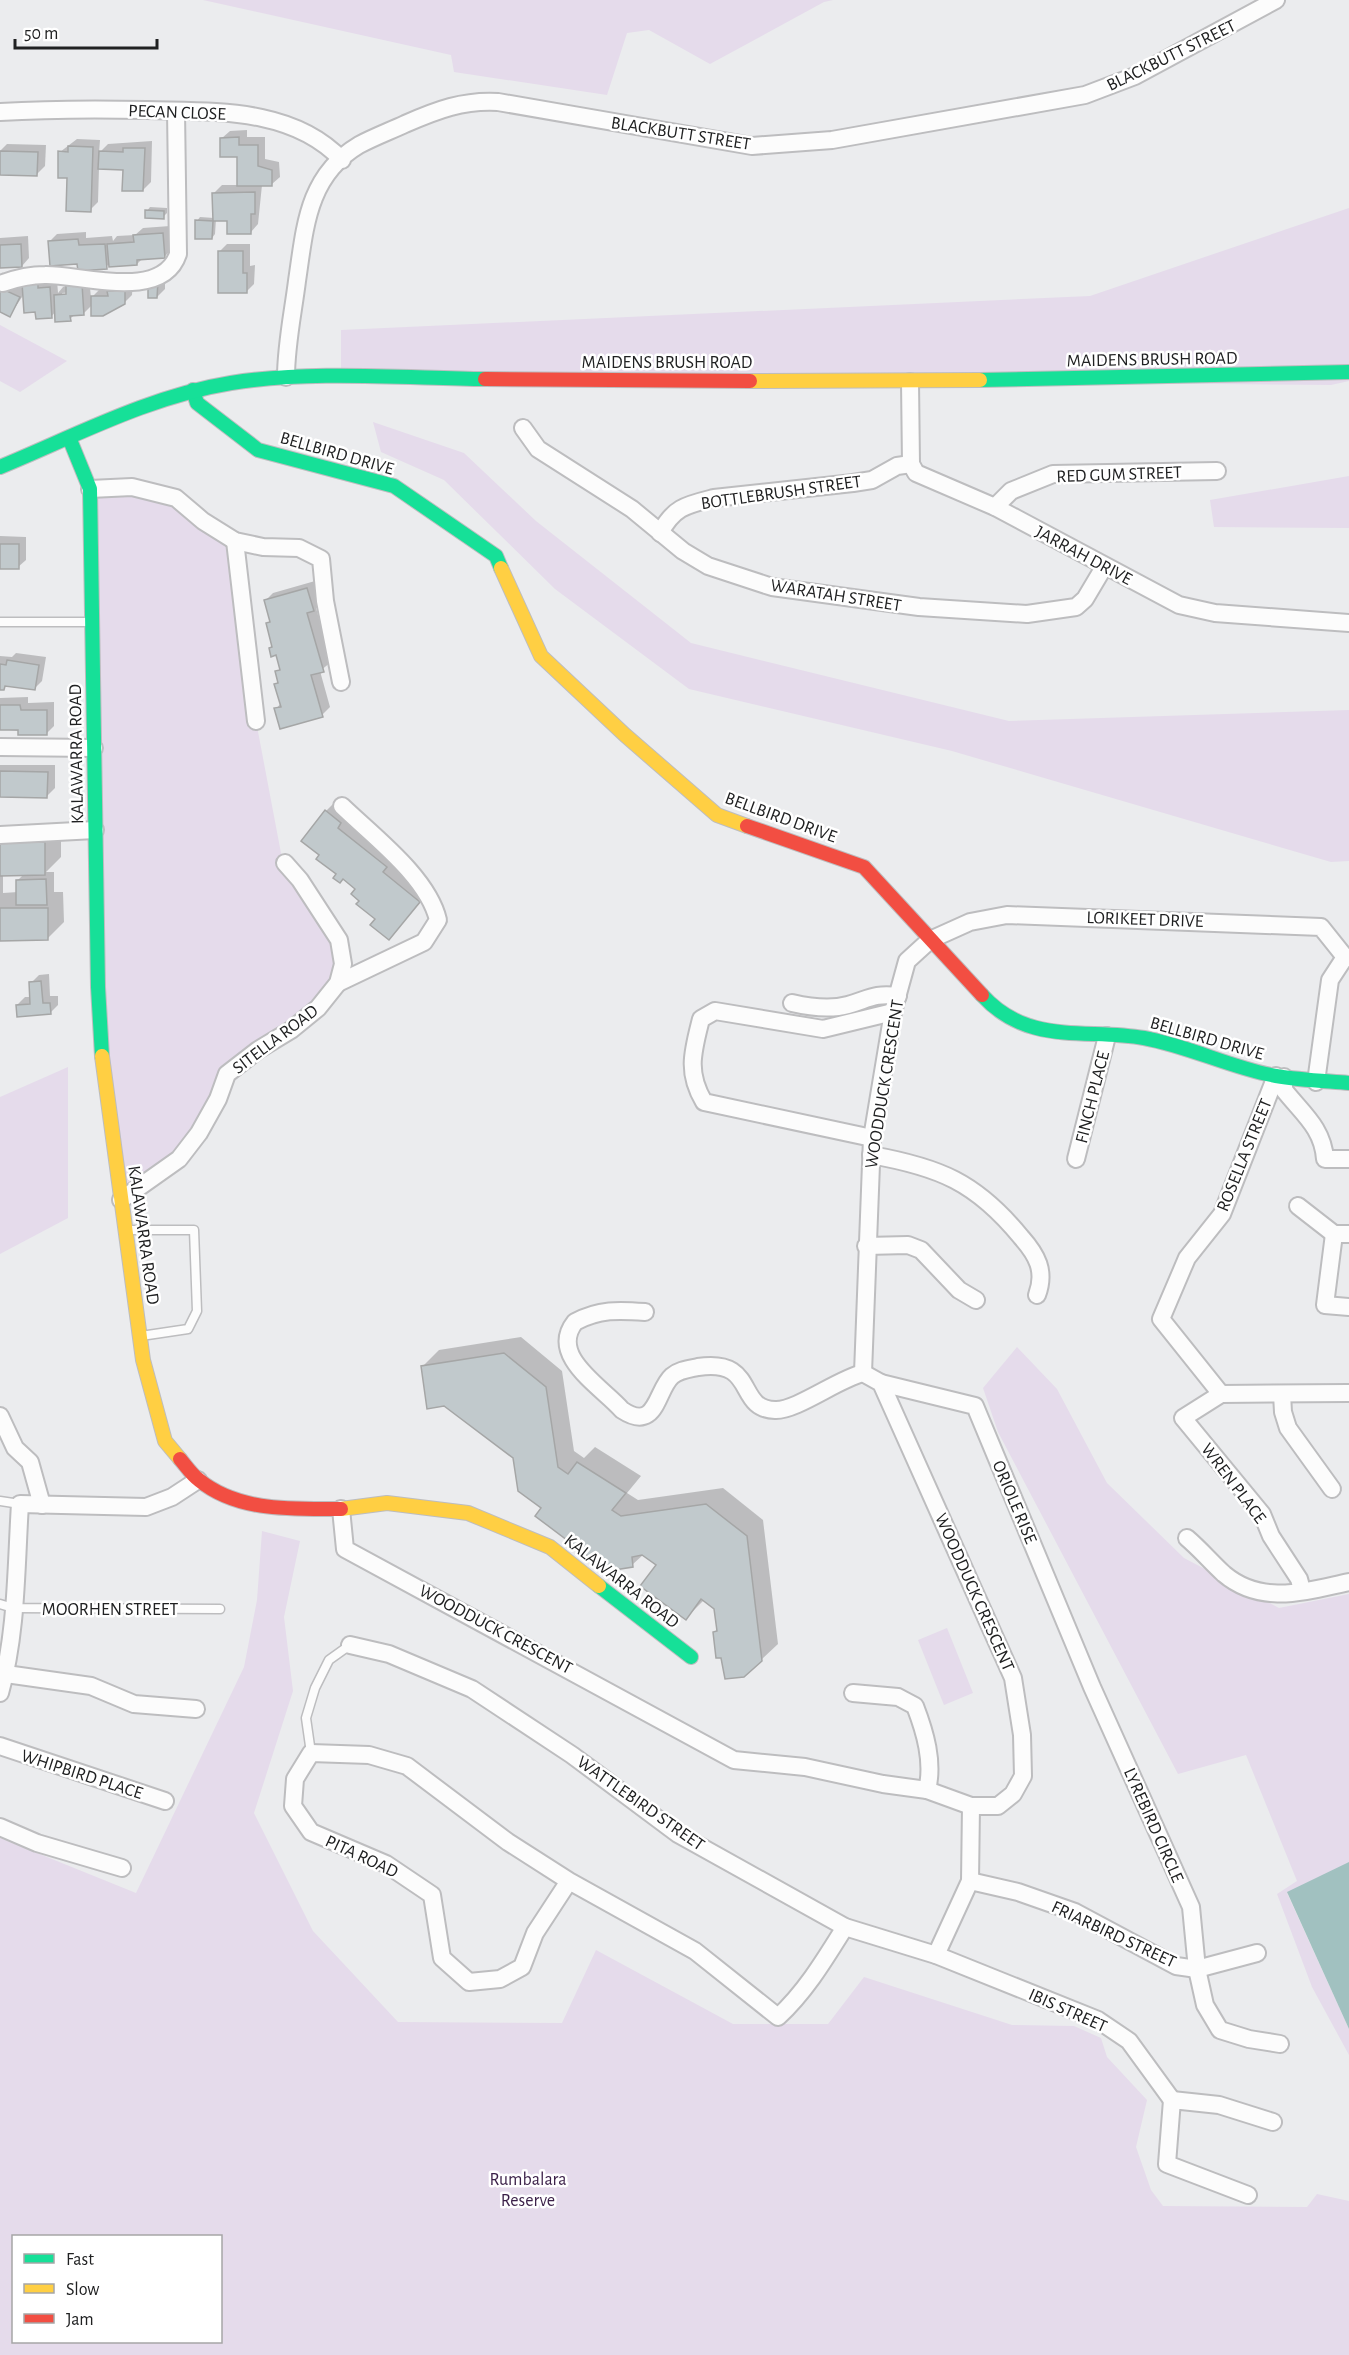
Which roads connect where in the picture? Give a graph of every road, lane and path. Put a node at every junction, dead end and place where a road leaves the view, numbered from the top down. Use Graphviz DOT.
graph roads {
  1 [pos="1276,0"];
  2 [pos="176,111"];
  3 [pos="0,112"];
  4 [pos="342,160"];
  5 [pos="3,283"];
  6 [pos="1349,372"];
  7 [pos="286,377"];
  8 [pos="910,382"];
  9 [pos="193,390"];
  10 [pos="523,428"];
  11 [pos="70,440"];
  12 [pos="911,464"];
  13 [pos="0,467"];
  14 [pos="1217,471"];
  15 [pos="90,489"];
  16 [pos="995,507"];
  17 [pos="660,533"];
  18 [pos="235,541"];
  19 [pos="1104,567"];
  20 [pos="0,622"];
  21 [pos="93,622"];
  22 [pos="1349,624"];
  23 [pos="341,682"];
  24 [pos="256,721"];
  25 [pos="0,747"];
  26 [pos="94,748"];
  27 [pos="342,806"];
  28 [pos="95,830"];
  29 [pos="0,835"];
  30 [pos="285,863"];
  31 [pos="930,940"];
  32 [pos="1347,958"];
  33 [pos="338,983"];
  34 [pos="898,996"];
  35 [pos="792,1003"];
  36 [pos="893,1012"];
  37 [pos="1107,1036"];
  38 [pos="1280,1076"];
  39 [pos="1316,1082"];
  40 [pos="1349,1083"];
  41 [pos="871,1146"];
  42 [pos="1076,1159"];
  43 [pos="1349,1159"];
  44 [pos="121,1200"];
  45 [pos="1299,1206"];
  46 [pos="125,1230"];
  47 [pos="1341,1234"];
  48 [pos="866,1246"];
  49 [pos="1037,1295"];
  50 [pos="976,1300"];
  51 [pos="1349,1307"];
  52 [pos="645,1312"];
  53 [pos="140,1336"];
  54 [pos="863,1373"];
  55 [pos="881,1383"];
  56 [pos="1349,1393"];
  57 [pos="1221,1394"];
  58 [pos="1282,1394"];
  59 [pos="0,1416"];
  60 [pos="198,1480"];
  61 [pos="1332,1489"];
  62 [pos="0,1500"];
  63 [pos="20,1504"];
  64 [pos="42,1505"];
  65 [pos="341,1509"];
  66 [pos="1187,1538"];
  67 [pos="1349,1581"];
  68 [pos="1302,1590"];
  69 [pos="6,1606"];
  70 [pos="220,1609"];
  71 [pos="350,1645"];
  72 [pos="691,1657"];
  73 [pos="6,1674"];
  74 [pos="1092,1687"];
  75 [pos="0,1693"];
  76 [pos="853,1693"];
  77 [pos="196,1709"];
  78 [pos="0,1746"];
  79 [pos="311,1753"];
  80 [pos="927,1790"];
  81 [pos="165,1801"];
  82 [pos="971,1806"];
  83 [pos="0,1827"];
  84 [pos="122,1868"];
  85 [pos="569,1881"];
  86 [pos="970,1881"];
  87 [pos="846,1927"];
  88 [pos="1257,1953"];
  89 [pos="936,1955"];
  90 [pos="1197,1969"];
  91 [pos="1280,2044"];
  92 [pos="1172,2100"];
  93 [pos="1273,2122"];
  94 [pos="1248,2195"];
  1 -- 4 [label="street, BLACKBUTT STREET"];
  2 -- 3 [label="street, PECAN CLOSE"];
  2 -- 4 [label="street, PECAN CLOSE"];
  2 -- 5 [label="street"];
  4 -- 7 [label="street, BLACKBUTT STREET"];
  6 -- 8 [label="street, MAIDENS BRUSH ROAD"];
  7 -- 8 [label="street, MAIDENS BRUSH ROAD"];
  7 -- 9 [label="street, MAIDENS BRUSH ROAD"];
  8 -- 12 [label="street"];
  9 -- 11 [label="street, MAIDENS BRUSH ROAD"];
  9 -- 31 [label="street, BELLBIRD DRIVE"];
  10 -- 17 [label="street, WARATAH STREET"];
  11 -- 13 [label="street, MAIDENS BRUSH ROAD"];
  11 -- 15 [label="street, KALAWARRA ROAD"];
  12 -- 16 [label="street, JARRAH DRIVE"];
  12 -- 17 [label="street, BOTTLEBRUSH STREET"];
  14 -- 16 [label="street, RED GUM STREET"];
  15 -- 18 [label="street"];
  15 -- 21 [label="street, KALAWARRA ROAD"];
  16 -- 19 [label="street, JARRAH DRIVE"];
  17 -- 19 [label="street, WARATAH STREET"];
  18 -- 23 [label="street"];
  18 -- 24 [label="street"];
  19 -- 22 [label="street, JARRAH DRIVE"];
  20 -- 21 [label="lane"];
  21 -- 26 [label="street, KALAWARRA ROAD"];
  25 -- 26 [label="street"];
  26 -- 28 [label="street, KALAWARRA ROAD"];
  27 -- 33 [label="street, SITELLA ROAD"];
  28 -- 29 [label="street"];
  28 -- 44 [label="street, KALAWARRA ROAD"];
  30 -- 33 [label="street"];
  31 -- 32 [label="street, LORIKEET DRIVE"];
  31 -- 34 [label="street, WOODDUCK CRESCENT"];
  31 -- 37 [label="street, BELLBIRD DRIVE"];
  32 -- 39 [label="street"];
  33 -- 44 [label="street, SITELLA ROAD"];
  34 -- 35 [label="street"];
  34 -- 36 [label="street, WOODDUCK CRESCENT"];
  36 -- 41 [label="street, WOODDUCK CRESCENT"];
  36 -- 41 [label="street"];
  37 -- 38 [label="street, BELLBIRD DRIVE"];
  37 -- 42 [label="street, FINCH PLACE"];
  38 -- 39 [label="street, BELLBIRD DRIVE"];
  38 -- 43 [label="street"];
  38 -- 57 [label="street, ROSELLA STREET"];
  39 -- 40 [label="street, BELLBIRD DRIVE"];
  41 -- 48 [label="street, WOODDUCK CRESCENT"];
  41 -- 49 [label="street"];
  44 -- 46 [label="street, KALAWARRA ROAD"];
  45 -- 47 [label="street"];
  46 -- 53 [label="street, KALAWARRA ROAD"];
  46 -- 53 [label="lane"];
  47 -- 51 [label="street"];
  48 -- 50 [label="street"];
  48 -- 54 [label="street, WOODDUCK CRESCENT"];
  52 -- 54 [label="street"];
  53 -- 60 [label="street, KALAWARRA ROAD"];
  54 -- 55 [label="street"];
  55 -- 74 [label="street, ORIOLE RISE"];
  55 -- 82 [label="street, WOODDUCK CRESCENT"];
  56 -- 58 [label="street"];
  57 -- 58 [label="street"];
  57 -- 68 [label="street, WREN PLACE"];
  58 -- 61 [label="street"];
  59 -- 64 [label="street"];
  60 -- 64 [label="street"];
  60 -- 65 [label="street, KALAWARRA ROAD"];
  62 -- 63 [label="lane"];
  63 -- 64 [label="street"];
  63 -- 69 [label="street"];
  65 -- 72 [label="street, KALAWARRA ROAD"];
  65 -- 80 [label="street, WOODDUCK CRESCENT"];
  66 -- 68 [label="street"];
  67 -- 68 [label="street"];
  69 -- 70 [label="lane, MOORHEN STREET"];
  69 -- 73 [label="street"];
  71 -- 79 [label="lane"];
  71 -- 87 [label="street, WATTLEBIRD STREET"];
  73 -- 75 [label="street"];
  73 -- 77 [label="street"];
  74 -- 90 [label="street, LYREBIRD CIRCLE"];
  76 -- 80 [label="street"];
  78 -- 81 [label="street, WHIPBIRD PLACE"];
  79 -- 85 [label="street"];
  79 -- 85 [label="street, PITA ROAD"];
  80 -- 82 [label="street, WOODDUCK CRESCENT"];
  82 -- 86 [label="street"];
  83 -- 84 [label="street"];
  85 -- 87 [label="street"];
  86 -- 89 [label="street"];
  86 -- 90 [label="street, FRIARBIRD STREET"];
  87 -- 89 [label="street, WATTLEBIRD STREET"];
  88 -- 90 [label="street, FRIARBIRD STREET"];
  89 -- 92 [label="street, IBIS STREET"];
  90 -- 91 [label="street, LYREBIRD CIRCLE"];
  92 -- 93 [label="street"];
  92 -- 94 [label="street"];
}
